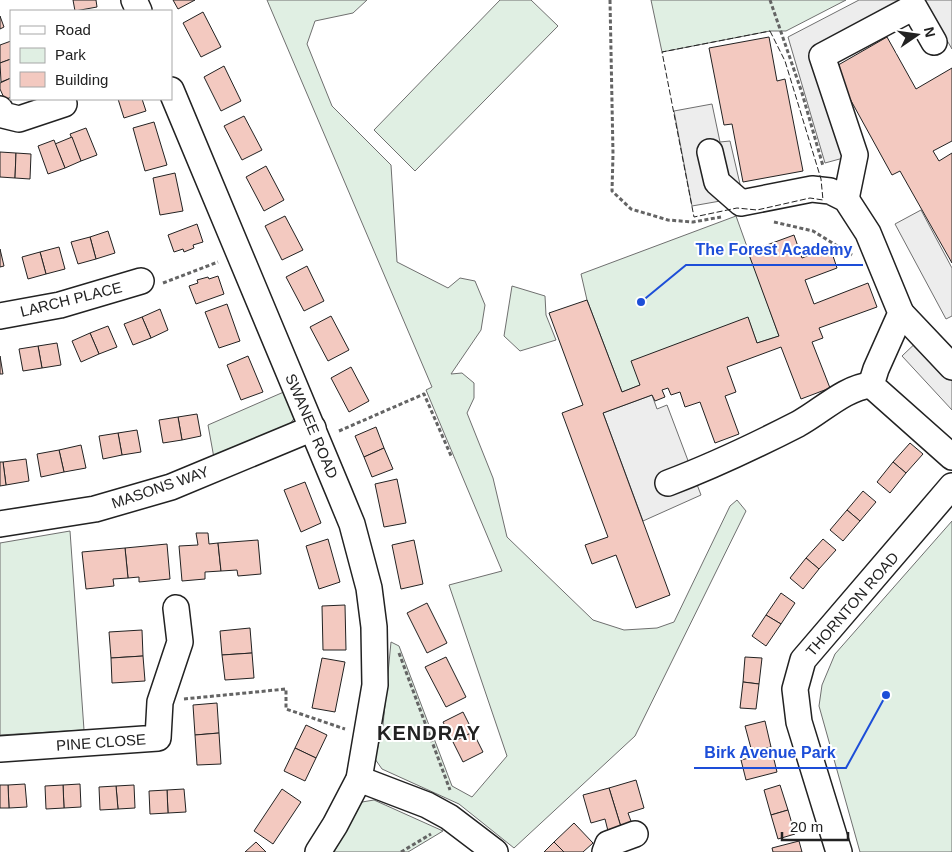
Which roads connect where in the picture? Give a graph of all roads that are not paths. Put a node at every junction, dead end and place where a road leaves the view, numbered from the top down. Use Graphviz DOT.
graph roads {
  1 [pos="934,42"];
  2 [pos="172,92"];
  3 [pos="64,104"];
  4 [pos="0,109"];
  5 [pos="710,152"];
  6 [pos="838,195"];
  7 [pos="141,281"];
  8 [pos="902,313"];
  9 [pos="0,316"];
  10 [pos="952,367"];
  11 [pos="871,385"];
  12 [pos="315,434"];
  13 [pos="952,457"];
  14 [pos="668,483"];
  15 [pos="949,496"];
  16 [pos="0,524"];
  17 [pos="176,608"];
  18 [pos="0,749"];
  19 [pos="359,779"];
  20 [pos="635,834"];
  21 [pos="318,852"];
  22 [pos="495,852"];
  23 [pos="605,852"];
  24 [pos="839,852"];
  1 -- 6 [label="street"];
  2 -- 12 [label="street, SWANEE ROAD"];
  3 -- 4 [label="street"];
  5 -- 6 [label="street"];
  6 -- 8 [label="street"];
  7 -- 9 [label="street, LARCH PLACE"];
  8 -- 10 [label="street"];
  8 -- 11 [label="street"];
  11 -- 13 [label="street"];
  11 -- 14 [label="street"];
  12 -- 16 [label="street, MASONS WAY"];
  12 -- 19 [label="street, SWANEE ROAD"];
  15 -- 24 [label="street, THORNTON ROAD"];
  17 -- 18 [label="street, PINE CLOSE"];
  19 -- 21 [label="street, SWANEE ROAD"];
  19 -- 22 [label="street"];
  20 -- 23 [label="street"];
}
